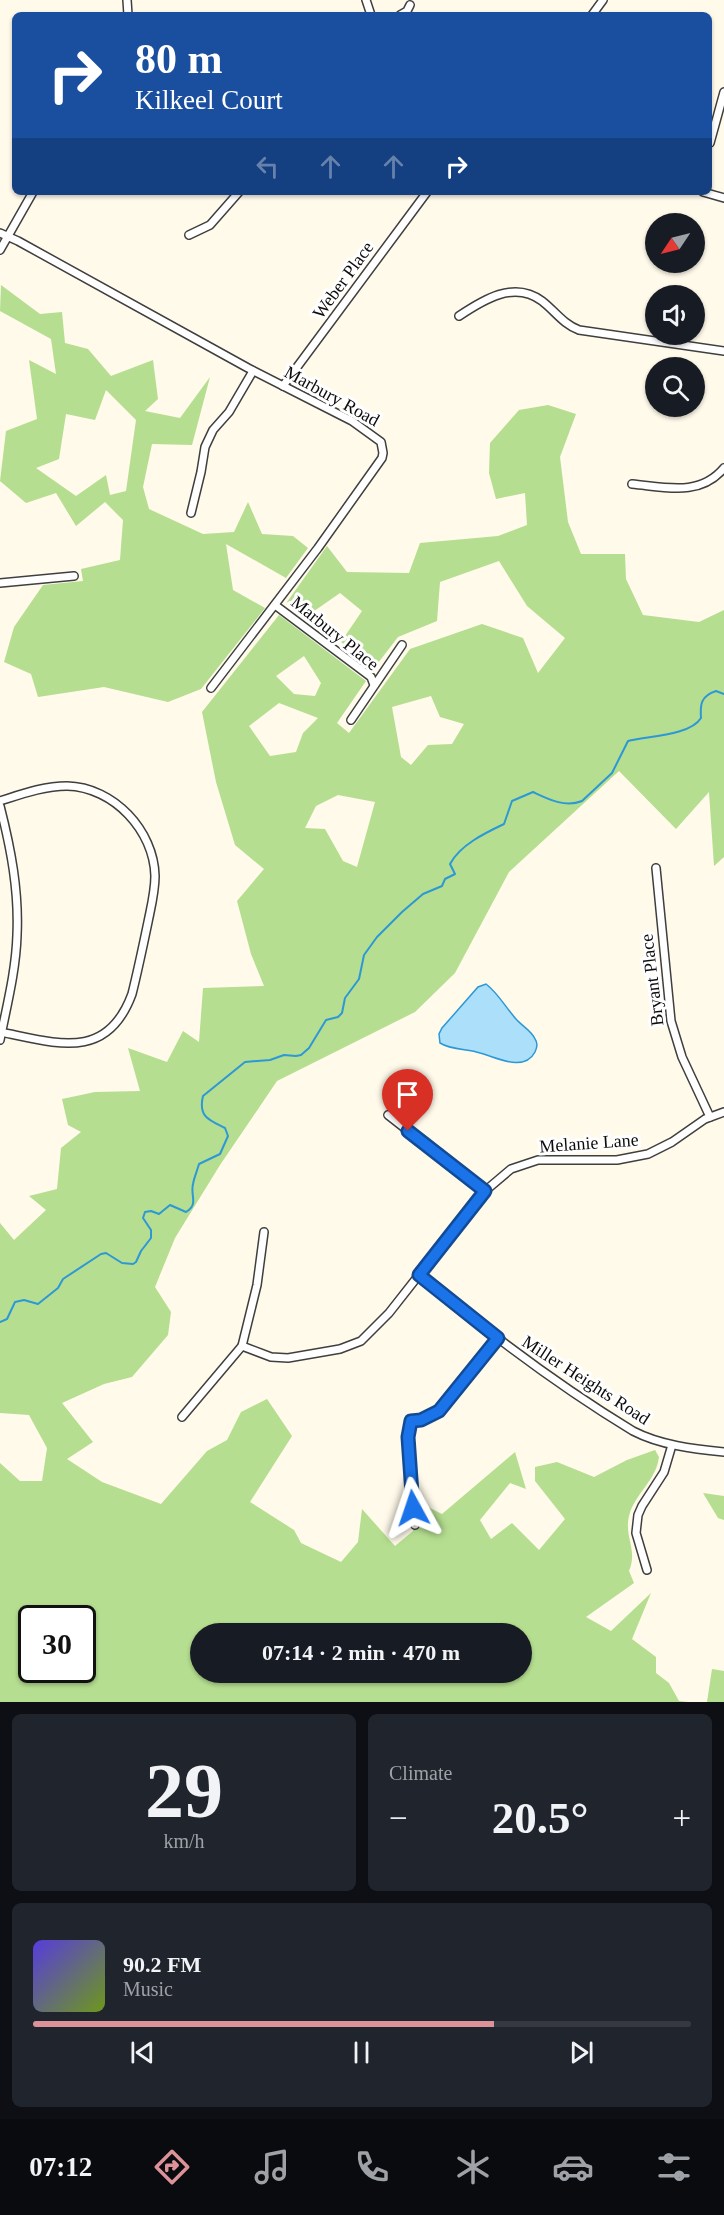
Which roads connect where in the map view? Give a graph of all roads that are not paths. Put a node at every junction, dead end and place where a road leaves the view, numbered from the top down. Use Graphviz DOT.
graph roads {
  1 [pos="410,5"];
  2 [pos="405,12"];
  3 [pos="724,92"];
  4 [pos="712,136"];
  5 [pos="31,195"];
  6 [pos="236,195"];
  7 [pos="425,195"];
  8 [pos="4,235"];
  9 [pos="189,235"];
  10 [pos="0,250"];
  11 [pos="459,316"];
  12 [pos="724,351"];
  13 [pos="253,371"];
  14 [pos="284,386"];
  15 [pos="724,468"];
  16 [pos="632,484"];
  17 [pos="191,513"];
  18 [pos="74,576"];
  19 [pos="0,583"];
  20 [pos="275,605"];
  21 [pos="402,645"];
  22 [pos="374,685"];
  23 [pos="211,688"];
  24 [pos="351,720"];
  25 [pos="0,801"];
  26 [pos="0,806"];
  27 [pos="656,868"];
  28 [pos="1,1035"];
  29 [pos="724,1112"];
  30 [pos="388,1115"];
  31 [pos="710,1117"];
  32 [pos="485,1191"];
  33 [pos="264,1232"];
  34 [pos="419,1275"];
  35 [pos="498,1338"];
  36 [pos="242,1346"];
  37 [pos="182,1417"];
  38 [pos="672,1445"];
  39 [pos="724,1452"];
  40 [pos="415,1525"];
  41 [pos="647,1570"];
  1 -- 2 [label="street"];
  3 -- 4 [label="street"];
  5 -- 8 [label="street"];
  6 -- 9 [label="street"];
  7 -- 14 [label="street, Weber Place"];
  8 -- 10 [label="street"];
  8 -- 13 [label="street, Marbury Road"];
  11 -- 12 [label="street"];
  13 -- 14 [label="street, Marbury Road"];
  13 -- 17 [label="street"];
  14 -- 20 [label="street, Marbury Road"];
  15 -- 16 [label="street"];
  18 -- 19 [label="street"];
  20 -- 22 [label="street, Marbury Place"];
  20 -- 23 [label="street, Marbury Road"];
  21 -- 22 [label="street, Marbury Place"];
  22 -- 24 [label="street, Marbury Place"];
  25 -- 28 [label="street"];
  26 -- 28 [label="street"];
  27 -- 31 [label="street, Bryant Place"];
  29 -- 31 [label="street, Melanie Lane"];
  30 -- 32 [label="street"];
  31 -- 32 [label="street, Melanie Lane"];
  32 -- 34 [label="street, Melanie Lane"];
  33 -- 36 [label="street"];
  34 -- 35 [label="street, Miller Heights Road"];
  34 -- 36 [label="street, Melanie Lane"];
  35 -- 38 [label="street, Miller Heights Road"];
  35 -- 40 [label="street"];
  36 -- 37 [label="street"];
  38 -- 39 [label="street, Miller Heights Road"];
  38 -- 41 [label="street"];
}
